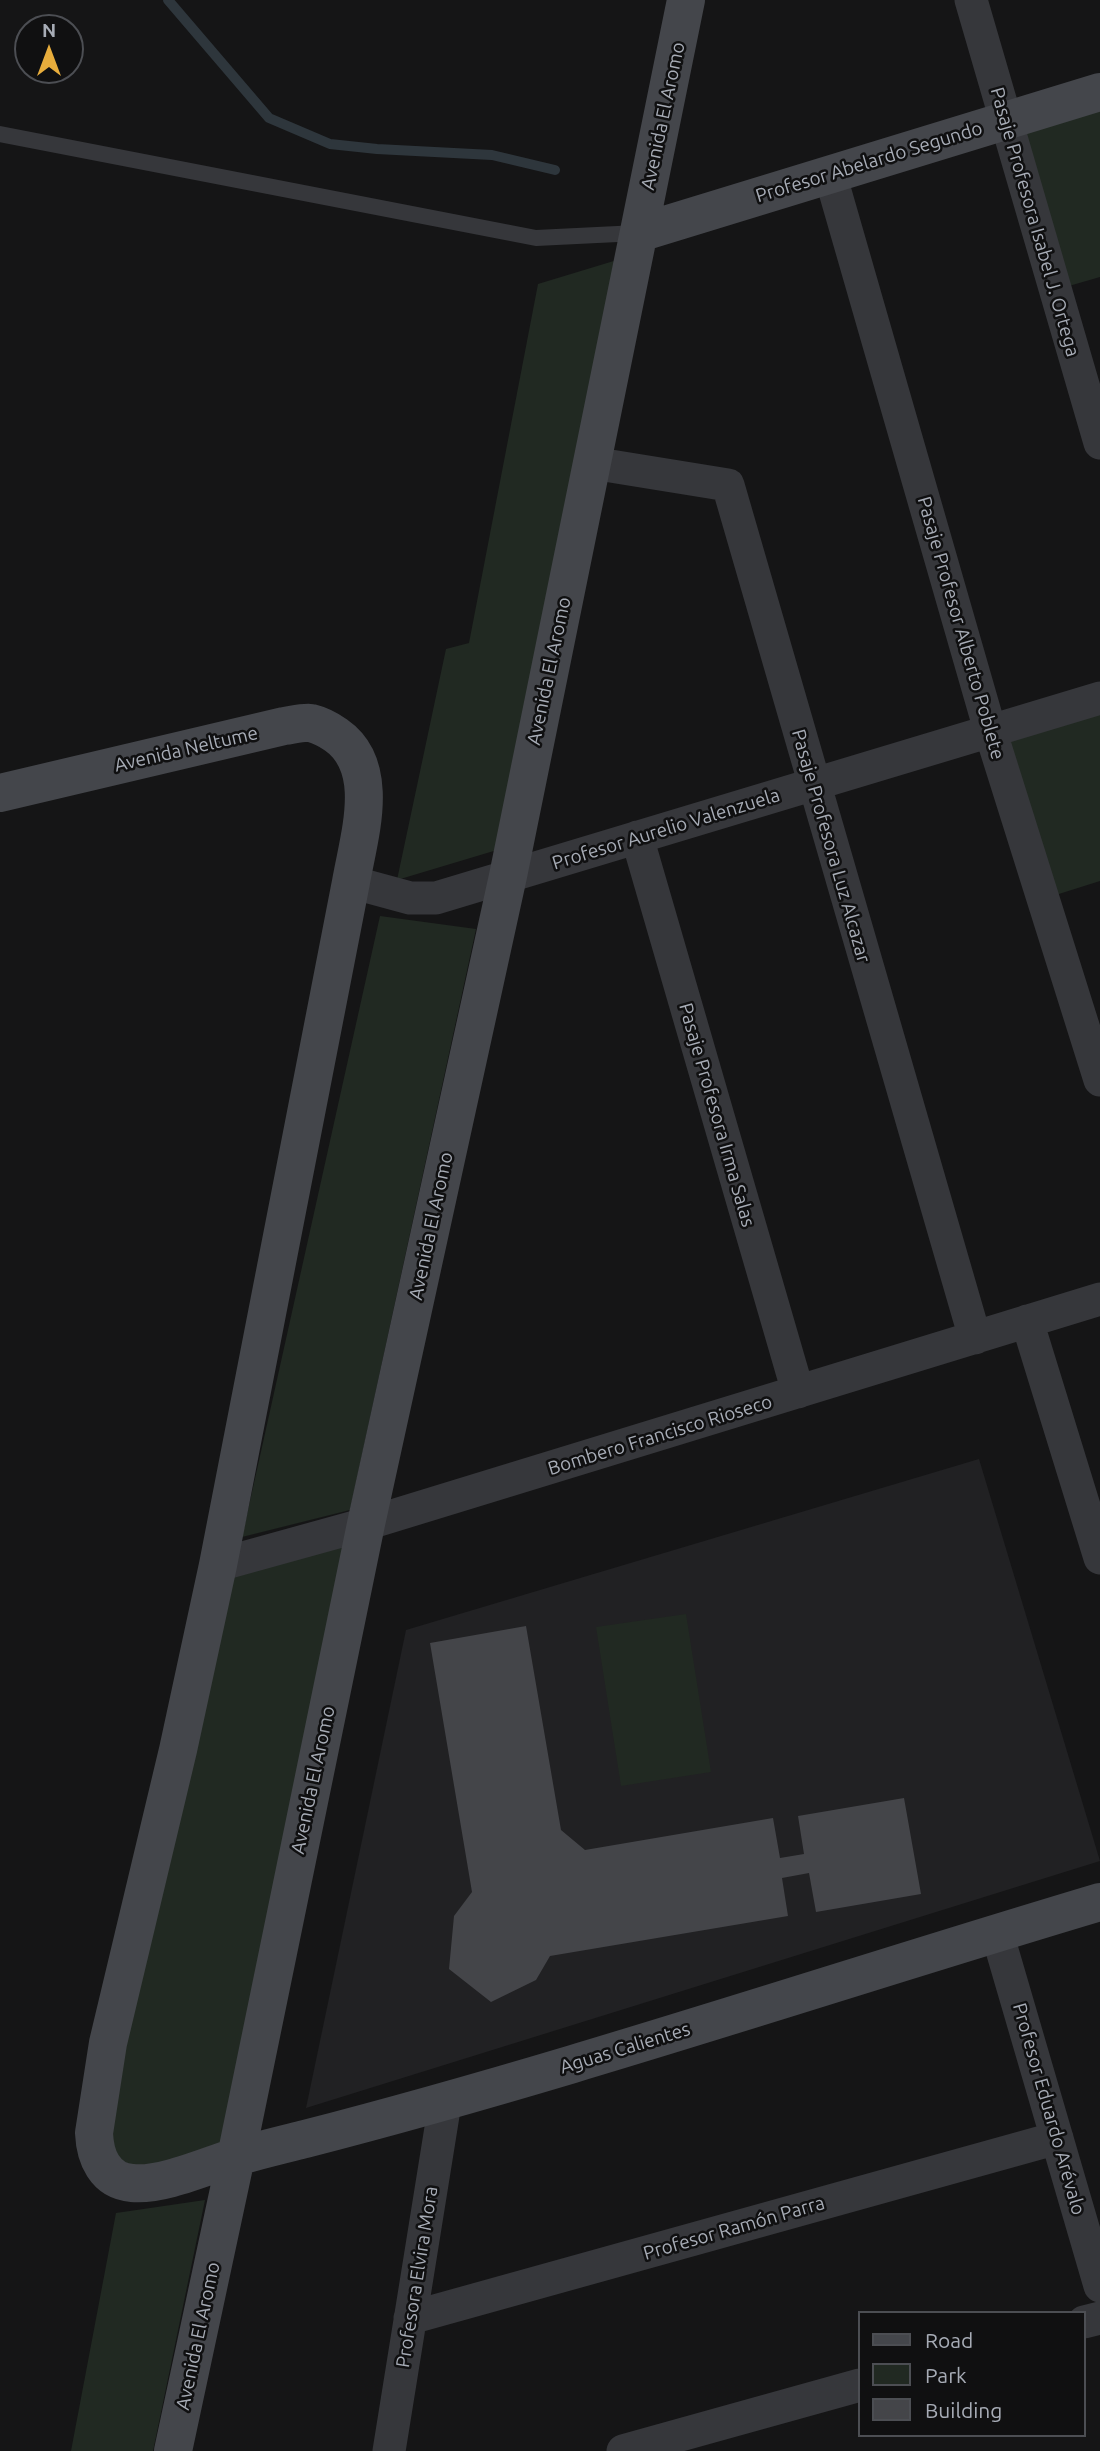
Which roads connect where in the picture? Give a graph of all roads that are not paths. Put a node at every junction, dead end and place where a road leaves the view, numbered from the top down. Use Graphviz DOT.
graph roads {
  1 [pos="686,0"];
  2 [pos="971,0"];
  3 [pos="1100,92"];
  4 [pos="1006,120"];
  5 [pos="0,134"];
  6 [pos="830,174"];
  7 [pos="639,233"];
  8 [pos="1100,443"];
  9 [pos="592,463"];
  10 [pos="1100,698"];
  11 [pos="990,730"];
  12 [pos="813,785"];
  13 [pos="0,793"];
  14 [pos="637,837"];
  15 [pos="508,876"];
  16 [pos="351,882"];
  17 [pos="1100,1080"];
  18 [pos="1100,1299"];
  19 [pos="1027,1321"];
  20 [pos="975,1338"];
  21 [pos="798,1392"];
  22 [pos="366,1524"];
  23 [pos="1100,1558"];
  24 [pos="218,1565"];
  25 [pos="1100,1902"];
  26 [pos="997,1933"];
  27 [pos="446,2103"];
  28 [pos="1057,2138"];
  29 [pos="236,2157"];
  30 [pos="1100,2286"];
  31 [pos="410,2318"];
  32 [pos="858,2386"];
  33 [pos="173,2451"];
  34 [pos="389,2451"];
  35 [pos="623,2451"];
  1 -- 7 [label="street, Avenida El Aromo"];
  2 -- 4 [label="street, Pasaje Profesora Isabel J. Ortega"];
  3 -- 4 [label="street, Profesor Abelardo Segundo"];
  4 -- 6 [label="street, Profesor Abelardo Segundo"];
  4 -- 8 [label="street, Pasaje Profesora Isabel J. Ortega"];
  5 -- 7 [label="lane"];
  6 -- 7 [label="street, Profesor Abelardo Segundo"];
  6 -- 11 [label="street, Pasaje Profesor Alberto Poblete"];
  7 -- 9 [label="street, Avenida El Aromo"];
  9 -- 12 [label="street, Pasaje Profesora Luz Alcazar"];
  9 -- 15 [label="street, Avenida El Aromo"];
  10 -- 11 [label="street, Profesor Aurelio Valenzuela"];
  11 -- 12 [label="street, Profesor Aurelio Valenzuela"];
  11 -- 17 [label="street, Pasaje Profesor Alberto Poblete"];
  12 -- 14 [label="street, Profesor Aurelio Valenzuela"];
  12 -- 20 [label="street, Pasaje Profesora Luz Alcazar"];
  13 -- 16 [label="street, Avenida Neltume"];
  14 -- 15 [label="street, Profesor Aurelio Valenzuela"];
  14 -- 21 [label="street, Pasaje Profesora Irma Salas"];
  15 -- 16 [label="street, Profesor Aurelio Valenzuela"];
  15 -- 22 [label="street, Avenida El Aromo"];
  16 -- 24 [label="street"];
  18 -- 19 [label="street, Bombero Francisco Rioseco"];
  19 -- 20 [label="street, Bombero Francisco Rioseco"];
  19 -- 23 [label="street"];
  20 -- 21 [label="street, Bombero Francisco Rioseco"];
  21 -- 22 [label="street, Bombero Francisco Rioseco"];
  22 -- 24 [label="street, Bombero Francisco Rioseco"];
  22 -- 29 [label="street, Avenida El Aromo"];
  24 -- 29 [label="street, Aguas Calientes"];
  25 -- 26 [label="street, Aguas Calientes"];
  26 -- 27 [label="street, Aguas Calientes"];
  26 -- 28 [label="street, Profesor Eduardo Arévalo"];
  27 -- 29 [label="street, Aguas Calientes"];
  27 -- 31 [label="street, Profesora Elvira Mora"];
  28 -- 30 [label="street, Profesor Eduardo Arévalo"];
  28 -- 31 [label="street, Profesor Ramón Parra"];
  29 -- 33 [label="street, Avenida El Aromo"];
  31 -- 34 [label="street, Profesora Elvira Mora"];
  32 -- 35 [label="street"];
}
